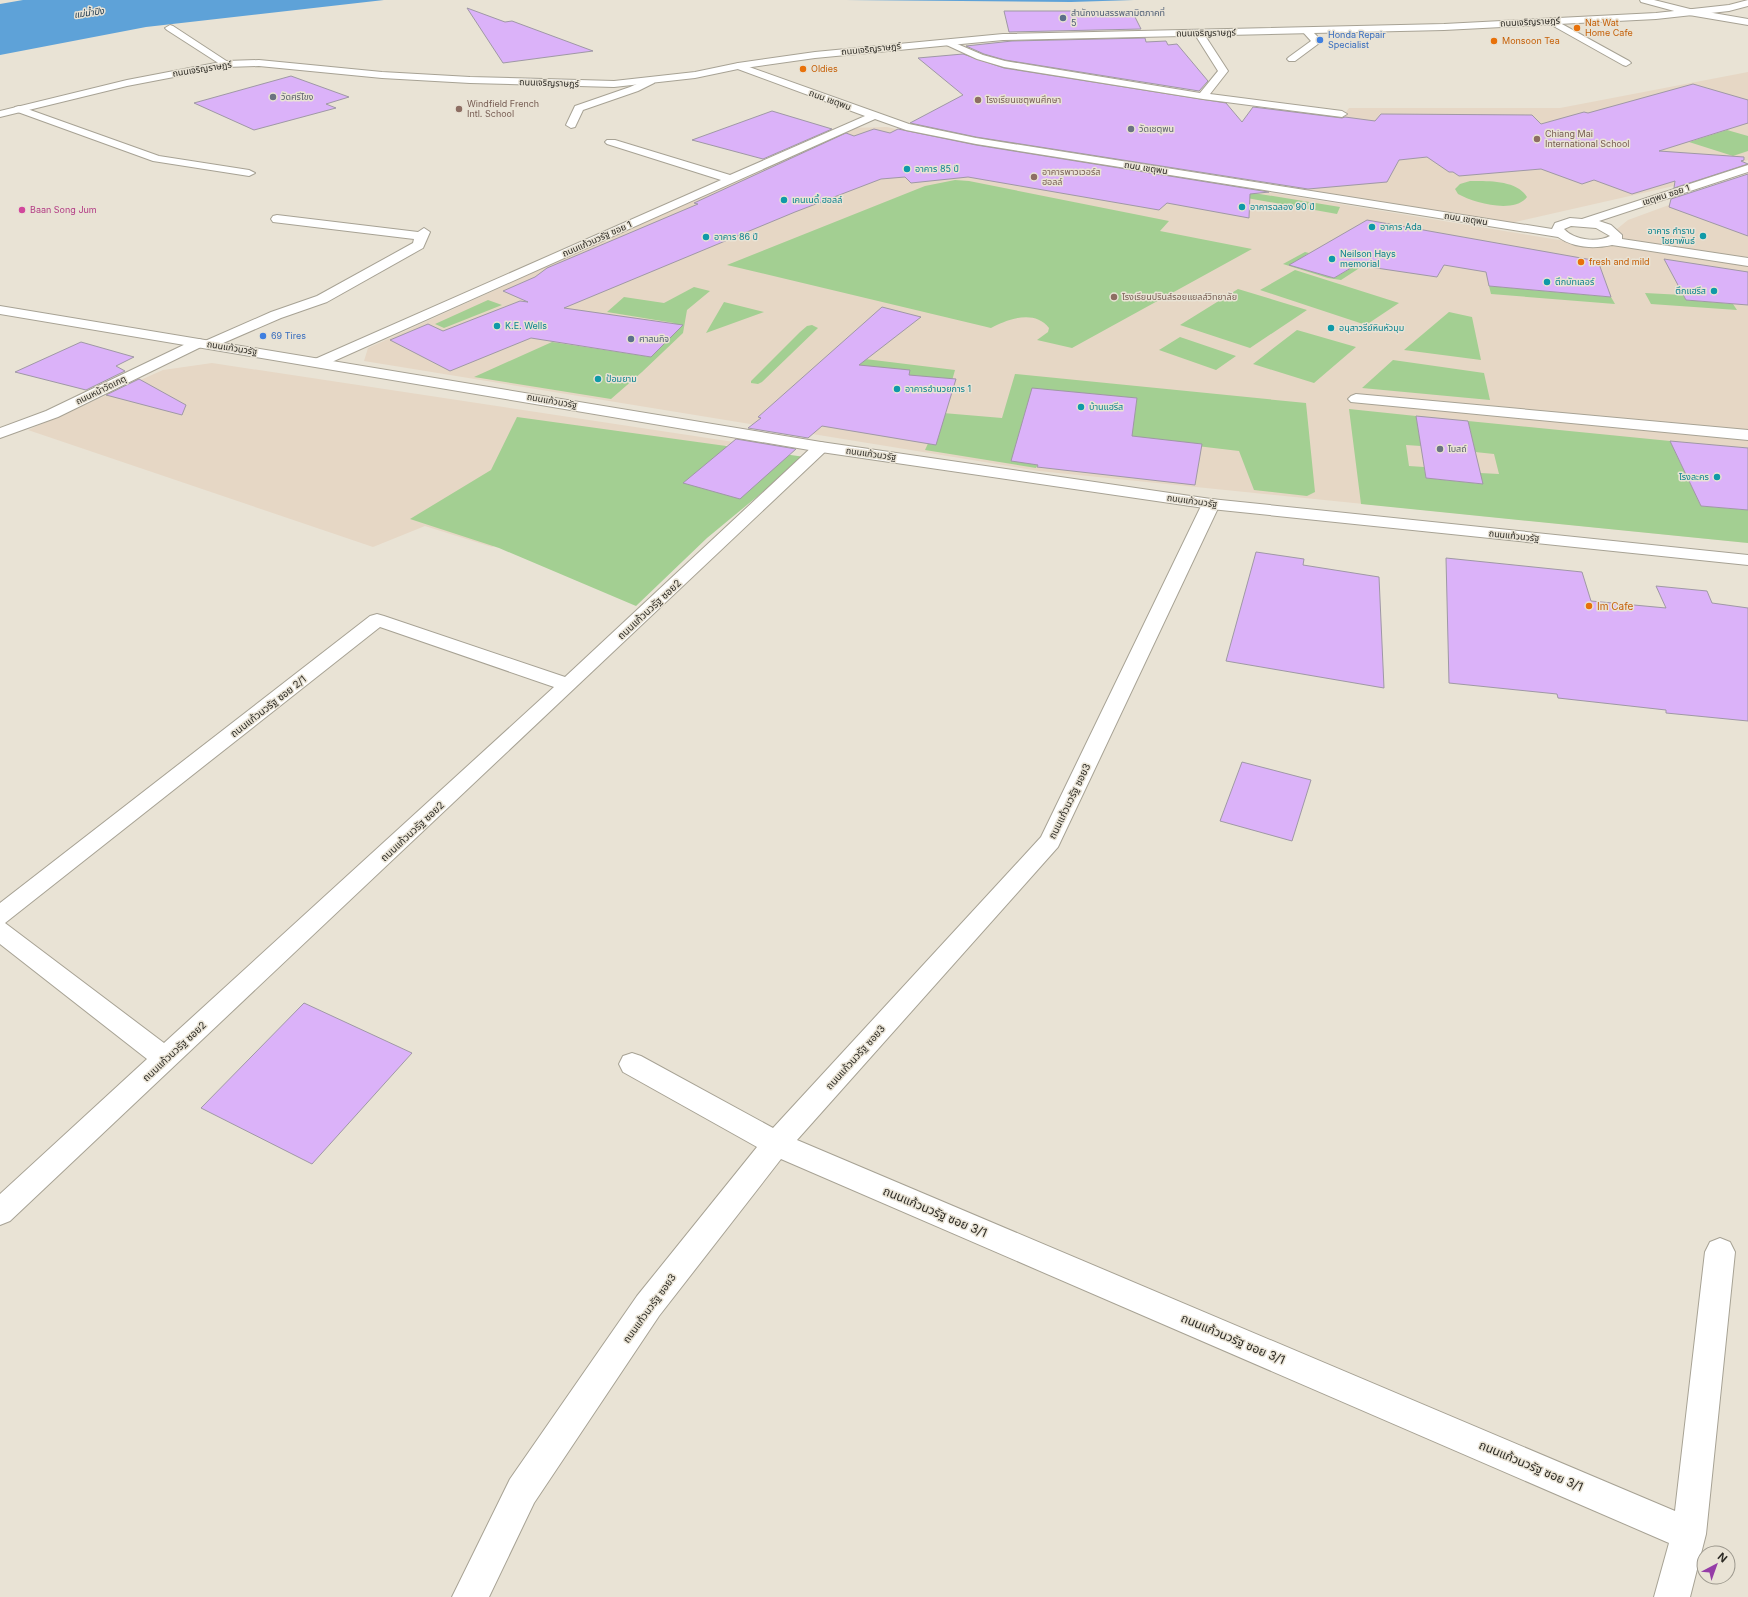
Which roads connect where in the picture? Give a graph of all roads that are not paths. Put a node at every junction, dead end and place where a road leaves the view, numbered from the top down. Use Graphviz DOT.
graph roads {
  1 [pos="1644,0"];
  2 [pos="1748,3"];
  3 [pos="1689,12"];
  4 [pos="1551,21"];
  5 [pos="1748,22"];
  6 [pos="170,28"];
  7 [pos="1307,31"];
  8 [pos="1199,33"];
  9 [pos="945,42"];
  10 [pos="1292,58"];
  11 [pos="1626,63"];
  12 [pos="226,64"];
  13 [pos="738,66"];
  14 [pos="650,81"];
  15 [pos="1203,96"];
  16 [pos="19,109"];
  17 [pos="0,114"];
  18 [pos="1342,114"];
  19 [pos="873,116"];
  20 [pos="570,125"];
  21 [pos="611,142"];
  22 [pos="1748,168"];
  23 [pos="249,173"];
  24 [pos="731,179"];
  25 [pos="277,219"];
  26 [pos="1584,222"];
  27 [pos="1562,234"];
  28 [pos="1613,241"];
  29 [pos="1748,262"];
  30 [pos="0,310"];
  31 [pos="204,343"];
  32 [pos="320,362"];
  33 [pos="1356,399"];
  34 [pos="0,433"];
  35 [pos="1748,435"];
  36 [pos="821,447"];
  37 [pos="1211,504"];
  38 [pos="1748,560"];
  39 [pos="568,685"];
  40 [pos="0,916"];
  41 [pos="0,931"];
  42 [pos="166,1059"];
  43 [pos="632,1064"];
  44 [pos="776,1144"];
  45 [pos="0,1212"];
  46 [pos="1720,1252"];
  47 [pos="1689,1534"];
  48 [pos="470,1597"];
  49 [pos="1672,1597"];
  1 -- 3 [label="street"];
  2 -- 3 [label="street, ถนนเจริญราษฎร์"];
  3 -- 4 [label="street, ถนนเจริญราษฎร์"];
  3 -- 5 [label="street"];
  4 -- 7 [label="street, ถนนเจริญราษฎร์"];
  4 -- 11 [label="street"];
  6 -- 12 [label="street"];
  7 -- 8 [label="street, ถนนเจริญราษฎร์"];
  7 -- 10 [label="street"];
  8 -- 9 [label="street, ถนนเจริญราษฎร์"];
  8 -- 15 [label="street"];
  9 -- 13 [label="street, ถนนเจริญราษฎร์"];
  9 -- 15 [label="street"];
  12 -- 14 [label="street, ถนนเจริญราษฎร์"];
  12 -- 16 [label="street, ถนนเจริญราษฎร์"];
  13 -- 14 [label="street, ถนนเจริญราษฎร์"];
  13 -- 19 [label="street, ถนน เชตุพน"];
  14 -- 20 [label="street"];
  15 -- 18 [label="street"];
  16 -- 17 [label="street, ถนนเจริญราษฎร์"];
  16 -- 23 [label="street"];
  19 -- 24 [label="street, ถนนแก้วนวรัฐ ซอย 1"];
  19 -- 27 [label="street, ถนน เชตุพน"];
  21 -- 24 [label="street"];
  22 -- 26 [label="street, เชตุพน ซอย 1"];
  24 -- 32 [label="street, ถนนแก้วนวรัฐ ซอย 1"];
  25 -- 31 [label="street, ถนนหน้าวัดเกตุ"];
  26 -- 27 [label="street"];
  26 -- 28 [label="street"];
  27 -- 28 [label="street, ถนน เชตุพน"];
  28 -- 29 [label="street"];
  30 -- 31 [label="street, ถนนแก้วนวรัฐ"];
  31 -- 32 [label="street, ถนนแก้วนวรัฐ"];
  31 -- 34 [label="street, ถนนหน้าวัดเกตุ"];
  32 -- 36 [label="street, ถนนแก้วนวรัฐ"];
  33 -- 35 [label="street"];
  36 -- 37 [label="street, ถนนแก้วนวรัฐ"];
  36 -- 39 [label="street, ถนนแก้วนวรัฐ ซอย2"];
  37 -- 38 [label="street, ถนนแก้วนวรัฐ"];
  37 -- 44 [label="street, ถนนแก้วนวรัฐ ซอย3"];
  39 -- 40 [label="street, ถนนแก้วนวรัฐ ซอย 2/1"];
  39 -- 42 [label="street, ถนนแก้วนวรัฐ ซอย2"];
  41 -- 42 [label="street"];
  42 -- 45 [label="street, ถนนแก้วนวรัฐ ซอย2"];
  43 -- 44 [label="street, ถนนแก้วนวรัฐ ซอย 3/1"];
  44 -- 47 [label="street, ถนนแก้วนวรัฐ ซอย 3/1"];
  44 -- 48 [label="street, ถนนแก้วนวรัฐ ซอย3"];
  46 -- 47 [label="street"];
  47 -- 49 [label="street"];
}
